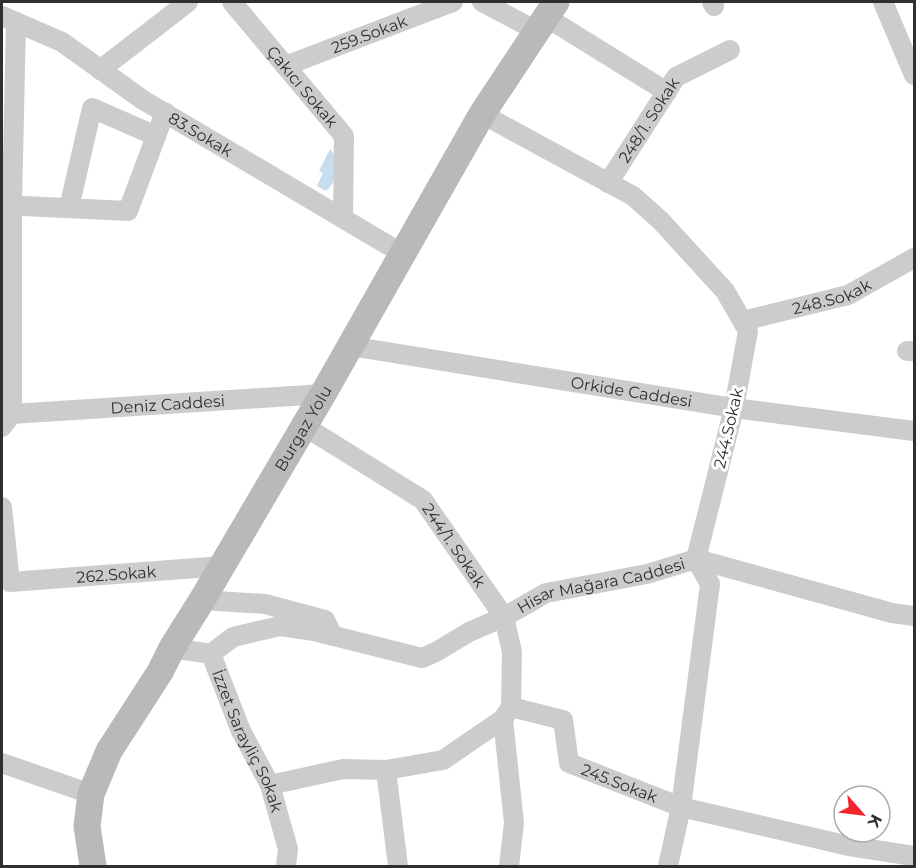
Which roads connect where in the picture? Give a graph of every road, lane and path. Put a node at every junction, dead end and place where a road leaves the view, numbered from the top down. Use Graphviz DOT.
graph roads {
  1 [pos="188,2"];
  2 [pos="232,2"];
  3 [pos="453,2"];
  4 [pos="482,2"];
  5 [pos="883,2"];
  6 [pos="546,16"];
  7 [pos="9,19"];
  8 [pos="730,50"];
  9 [pos="285,66"];
  10 [pos="100,70"];
  11 [pos="915,75"];
  12 [pos="667,92"];
  13 [pos="165,112"];
  14 [pos="482,114"];
  15 [pos="156,135"];
  16 [pos="609,183"];
  17 [pos="7,204"];
  18 [pos="69,208"];
  19 [pos="343,218"];
  20 [pos="403,254"];
  21 [pos="915,258"];
  22 [pos="742,321"];
  23 [pos="350,346"];
  24 [pos="323,394"];
  25 [pos="734,408"];
  26 [pos="7,420"];
  27 [pos="304,426"];
  28 [pos="915,431"];
  29 [pos="2,507"];
  30 [pos="696,559"];
  31 [pos="223,566"];
  32 [pos="202,600"];
  33 [pos="915,616"];
  34 [pos="504,617"];
  35 [pos="333,636"];
  36 [pos="172,648"];
  37 [pos="211,654"];
  38 [pos="507,713"];
  39 [pos="2,763"];
  40 [pos="386,770"];
  41 [pos="270,785"];
  42 [pos="91,794"];
  43 [pos="681,807"];
  44 [pos="915,856"];
  45 [pos="890,860"];
  46 [pos="93,867"];
  47 [pos="286,867"];
  48 [pos="398,867"];
  49 [pos="509,867"];
  50 [pos="668,867"];
  1 -- 10 [label="street"];
  2 -- 9 [label="street, Çakıcı Sokak"];
  3 -- 9 [label="street, 259.Sokak"];
  4 -- 6 [label="street"];
  5 -- 11 [label="street"];
  6 -- 12 [label="street"];
  6 -- 14 [label="street, Burgaz Yolu"];
  7 -- 10 [label="street, 83.Sokak"];
  7 -- 17 [label="street"];
  8 -- 12 [label="street, 248/1. Sokak"];
  9 -- 19 [label="street, Çakıcı Sokak"];
  10 -- 13 [label="street, 83.Sokak"];
  12 -- 16 [label="street, 248/1. Sokak"];
  13 -- 15 [label="street"];
  13 -- 19 [label="street, 83.Sokak"];
  14 -- 16 [label="street, 244.Sokak"];
  14 -- 20 [label="street, Burgaz Yolu"];
  15 -- 18 [label="street"];
  15 -- 18 [label="street"];
  16 -- 22 [label="street, 244.Sokak"];
  17 -- 18 [label="street"];
  17 -- 26 [label="street"];
  19 -- 20 [label="street, 83.Sokak"];
  20 -- 23 [label="street, Burgaz Yolu"];
  21 -- 22 [label="street, 248.Sokak"];
  22 -- 25 [label="street, 244.Sokak"];
  23 -- 24 [label="street, Burgaz Yolu"];
  23 -- 25 [label="street, Orkide Caddesi"];
  24 -- 26 [label="street, Deniz Caddesi"];
  24 -- 27 [label="street, Burgaz Yolu"];
  25 -- 28 [label="street, Orkide Caddesi"];
  25 -- 30 [label="street, 244.Sokak"];
  27 -- 31 [label="street, Burgaz Yolu"];
  27 -- 34 [label="street, 244/1. Sokak"];
  29 -- 31 [label="street, 262.Sokak"];
  30 -- 33 [label="street, Hisar Mağara Caddesi"];
  30 -- 34 [label="street, Hisar Mağara Caddesi"];
  30 -- 43 [label="street"];
  31 -- 32 [label="street, Burgaz Yolu"];
  32 -- 35 [label="street"];
  32 -- 36 [label="street, Burgaz Yolu"];
  34 -- 35 [label="street, Hisar Mağara Caddesi"];
  34 -- 38 [label="street"];
  35 -- 37 [label="street, Hisar Mağara Caddesi"];
  36 -- 37 [label="street, İzzet Sarayliç Sokak"];
  36 -- 42 [label="street, Burgaz Yolu"];
  37 -- 41 [label="street, İzzet Sarayliç Sokak"];
  38 -- 40 [label="street"];
  38 -- 43 [label="street, 245.Sokak"];
  38 -- 49 [label="street"];
  39 -- 42 [label="street"];
  40 -- 41 [label="street"];
  40 -- 48 [label="street"];
  41 -- 47 [label="street, İzzet Sarayliç Sokak"];
  42 -- 46 [label="street, Burgaz Yolu"];
  43 -- 45 [label="street, 245.Sokak"];
  43 -- 50 [label="street"];
  44 -- 45 [label="street, 245.Sokak"];
}
